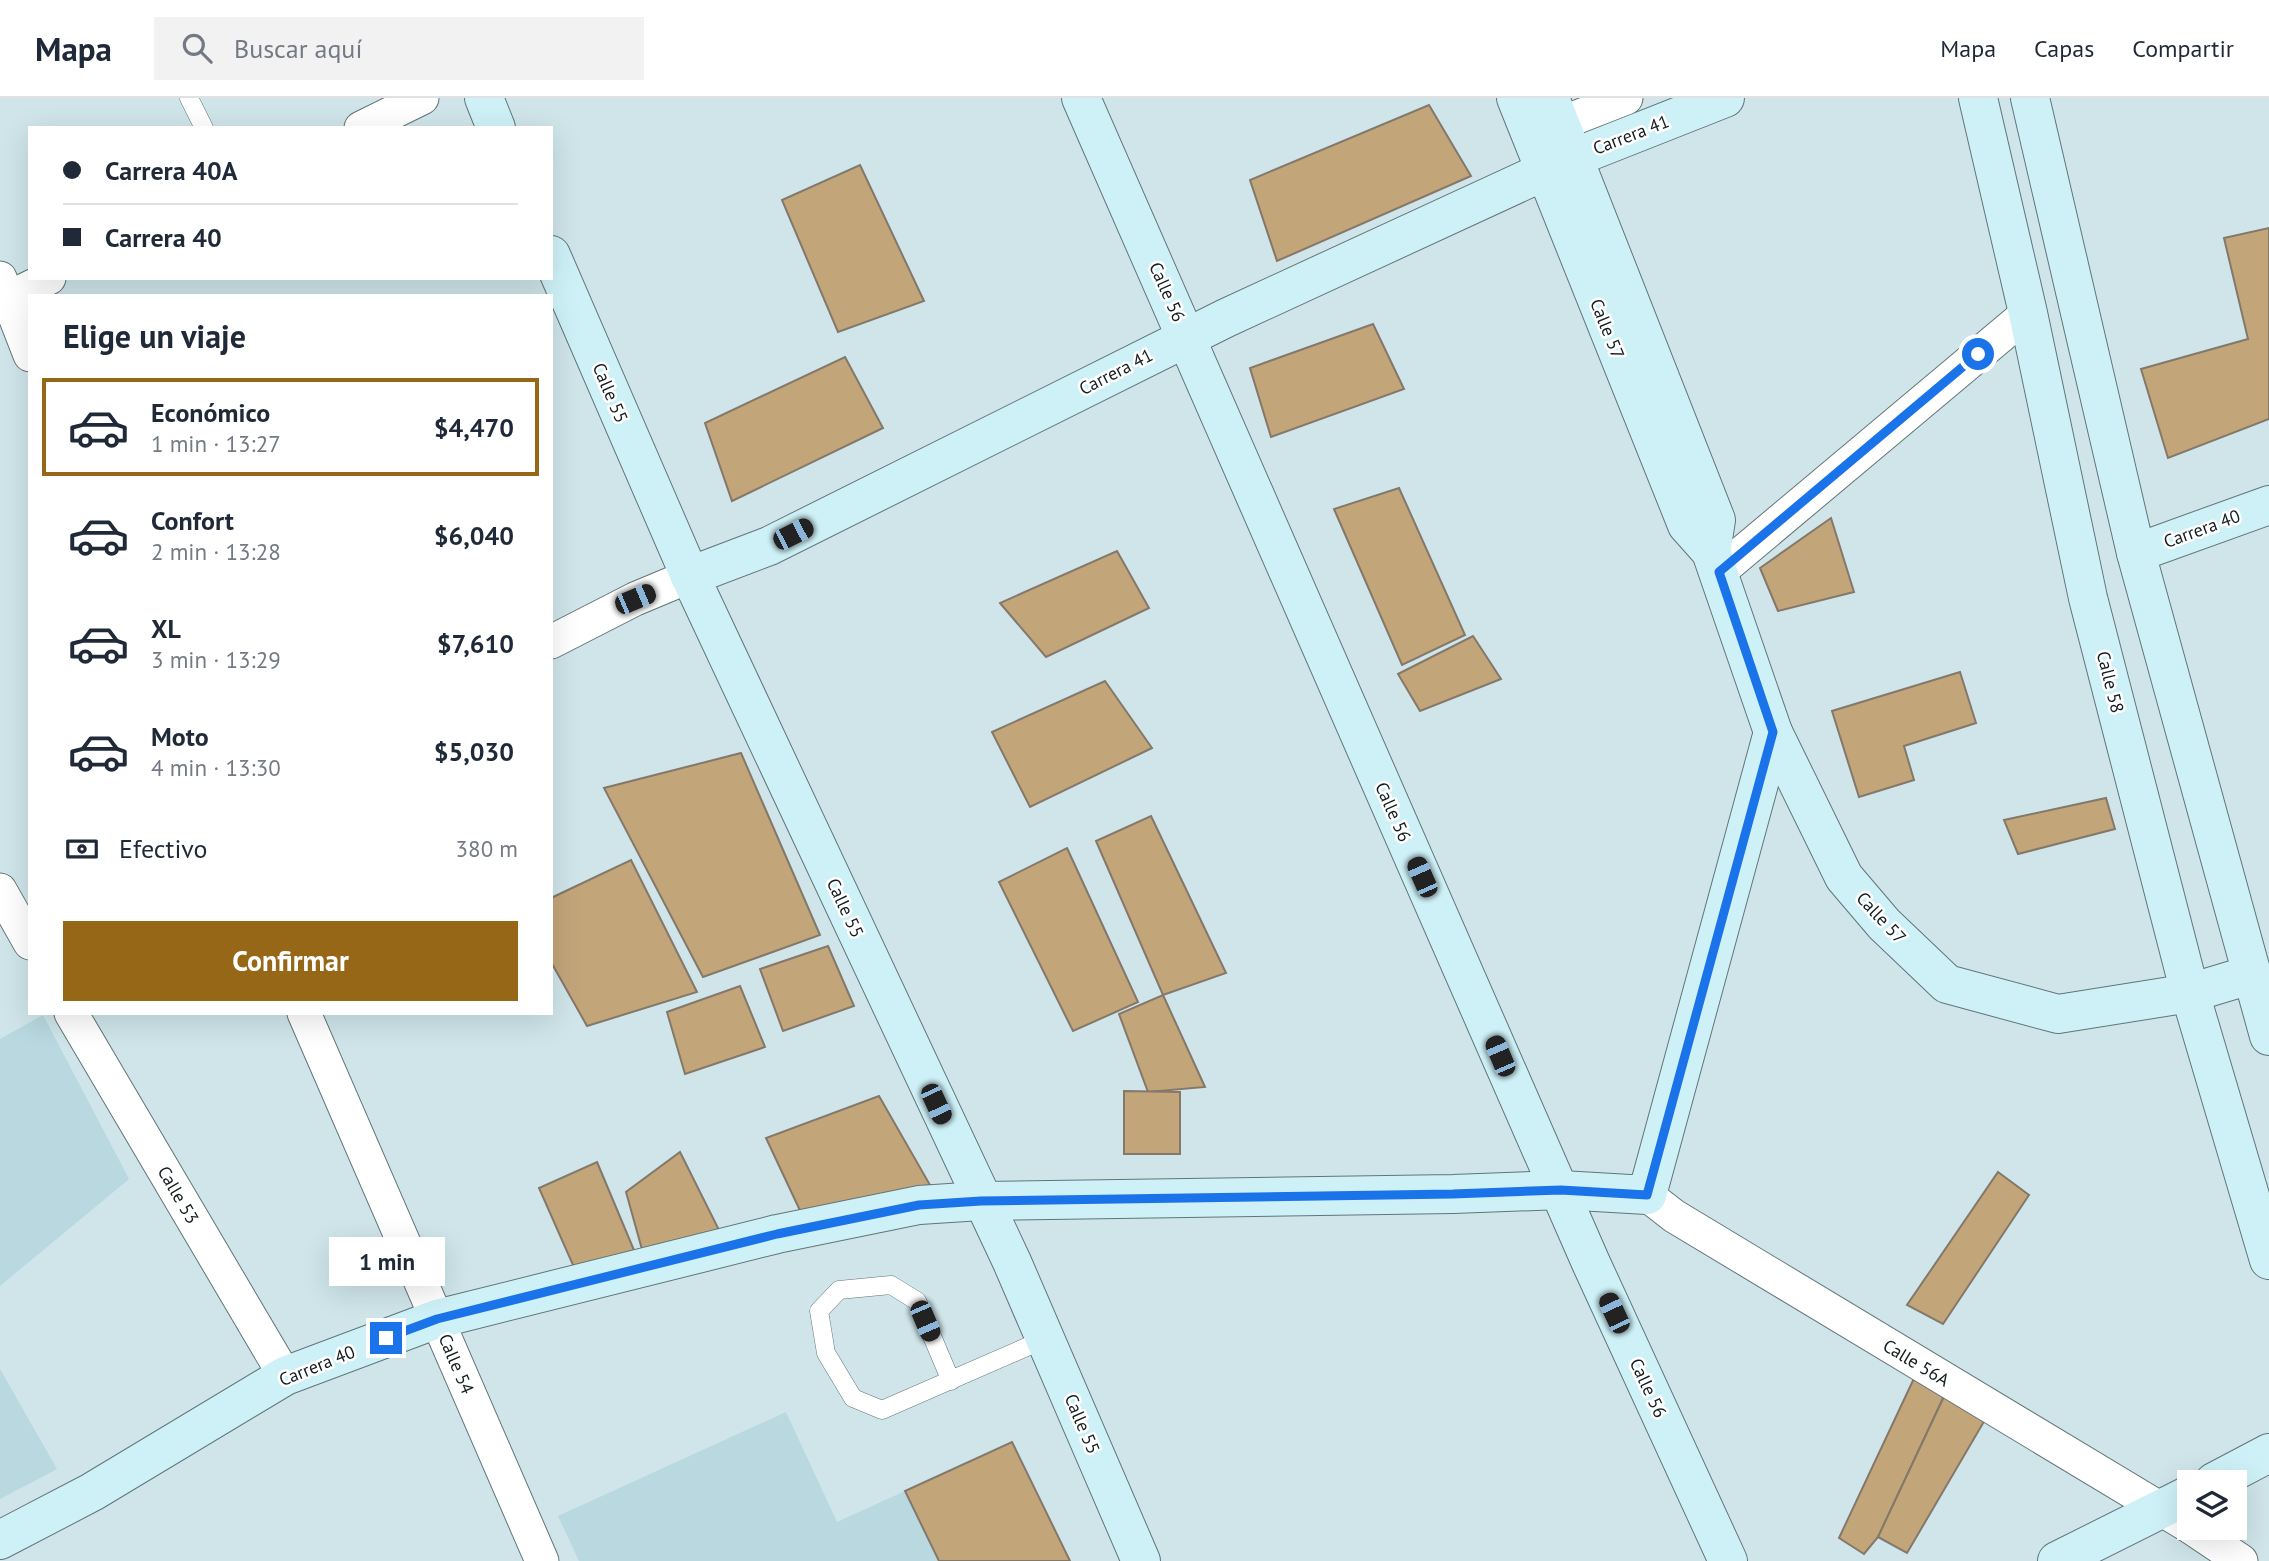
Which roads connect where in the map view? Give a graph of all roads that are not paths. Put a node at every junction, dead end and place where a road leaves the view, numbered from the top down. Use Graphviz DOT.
graph roads {
  1 [pos="189,98"];
  2 [pos="422,98"];
  3 [pos="484,98"];
  4 [pos="1081,98"];
  5 [pos="1516,98"];
  6 [pos="1626,98"];
  7 [pos="1726,98"];
  8 [pos="1978,98"];
  9 [pos="2030,98"];
  10 [pos="1547,119"];
  11 [pos="203,126"];
  12 [pos="365,126"];
  13 [pos="495,126"];
  14 [pos="1559,165"];
  15 [pos="553,260"];
  16 [pos="43,280"];
  17 [pos="2,293"];
  18 [pos="2028,313"];
  19 [pos="1186,337"];
  20 [pos="28,351"];
  21 [pos="2269,505"];
  22 [pos="2136,553"];
  23 [pos="1715,562"];
  24 [pos="690,576"];
  25 [pos="553,641"];
  26 [pos="1773,732"];
  27 [pos="2261,971"];
  28 [pos="2190,993"];
  29 [pos="72,1015"];
  30 [pos="305,1015"];
  31 [pos="2269,1036"];
  32 [pos="1561,1190"];
  33 [pos="1647,1195"];
  34 [pos="981,1201"];
  35 [pos="2269,1260"];
  36 [pos="437,1319"];
  37 [pos="1045,1339"];
  38 [pos="285,1376"];
  39 [pos="951,1381"];
  40 [pos="2269,1453"];
  41 [pos="2237,1470"];
  42 [pos="2177,1510"];
  43 [pos="2177,1517"];
  44 [pos="0,1540"];
  45 [pos="2216,1540"];
  46 [pos="542,1561"];
  47 [pos="1141,1561"];
  48 [pos="1728,1561"];
  49 [pos="2057,1561"];
  50 [pos="2241,1561"];
  1 -- 11 [label="lane"];
  2 -- 12 [label="street"];
  3 -- 13 [label="street"];
  4 -- 19 [label="street, Calle 56"];
  5 -- 10 [label="street, Calle 57"];
  6 -- 10 [label="street, Carrera 41"];
  7 -- 14 [label="street, Carrera 41"];
  8 -- 18 [label="street, Calle 58"];
  9 -- 22 [label="street"];
  10 -- 14 [label="street, Calle 57"];
  14 -- 19 [label="street, Carrera 41"];
  14 -- 23 [label="street, Calle 57"];
  15 -- 24 [label="street, Calle 55"];
  16 -- 17 [label="street"];
  17 -- 20 [label="street"];
  18 -- 23 [label="street"];
  18 -- 28 [label="street, Calle 58"];
  19 -- 24 [label="street, Carrera 41"];
  19 -- 32 [label="street, Calle 56"];
  21 -- 22 [label="street, Carrera 40"];
  22 -- 27 [label="street"];
  23 -- 26 [label="street, Calle 57"];
  24 -- 25 [label="street, Carrera 41"];
  24 -- 34 [label="street, Calle 55"];
  26 -- 28 [label="street, Calle 57"];
  26 -- 33 [label="street"];
  27 -- 28 [label="street, Calle 57"];
  27 -- 31 [label="street"];
  28 -- 35 [label="street, Calle 58"];
  29 -- 38 [label="street, Calle 53"];
  30 -- 36 [label="street, Calle 54"];
  32 -- 33 [label="street, Carrera 40"];
  32 -- 34 [label="street, Carrera 40"];
  32 -- 48 [label="street, Calle 56"];
  33 -- 42 [label="street, Calle 56A"];
  34 -- 36 [label="street, Carrera 40"];
  34 -- 37 [label="street, Calle 55"];
  36 -- 38 [label="street, Carrera 40"];
  36 -- 46 [label="street, Calle 54"];
  37 -- 39 [label="lane"];
  37 -- 47 [label="street, Calle 55"];
  38 -- 44 [label="street, Carrera 40"];
  39 -- 39 [label="lane"];
  40 -- 41 [label="street"];
  43 -- 49 [label="street"];
  45 -- 50 [label="street, Calle 56A"];
}
